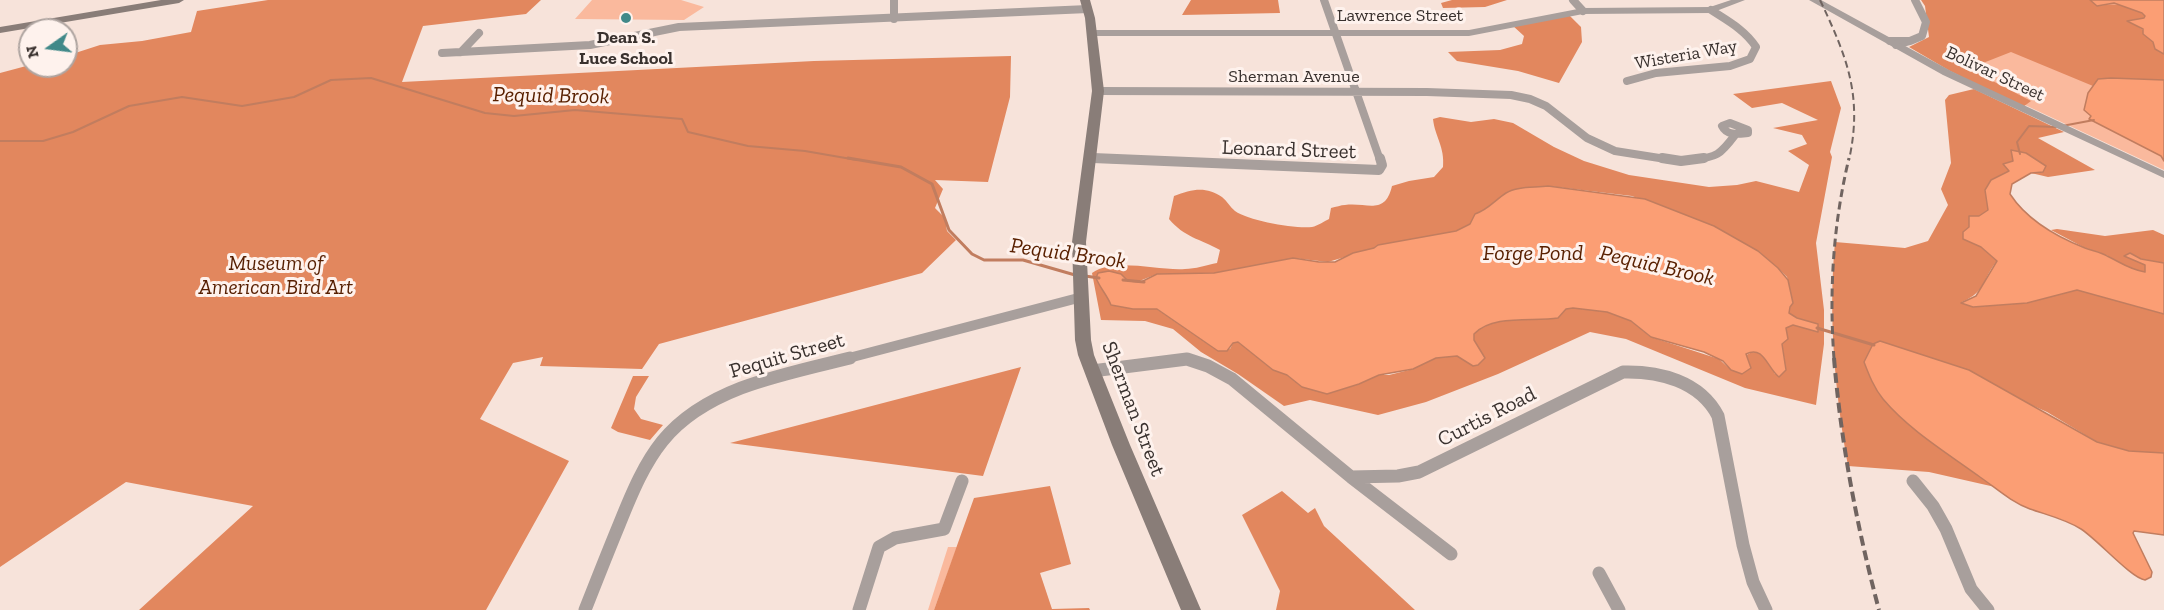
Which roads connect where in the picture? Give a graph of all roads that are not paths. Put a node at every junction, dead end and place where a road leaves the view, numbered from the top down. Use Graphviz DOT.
graph roads {
  1 [pos="179,0"];
  2 [pos="894,0"];
  3 [pos="1324,0"];
  4 [pos="1573,0"];
  5 [pos="1740,0"];
  6 [pos="1814,0"];
  7 [pos="1915,0"];
  8 [pos="1087,5"];
  9 [pos="1711,10"];
  10 [pos="1583,11"];
  11 [pos="894,19"];
  12 [pos="0,30"];
  13 [pos="1335,32"];
  14 [pos="479,33"];
  15 [pos="1092,33"];
  16 [pos="1893,43"];
  17 [pos="461,52"];
  18 [pos="442,53"];
  19 [pos="1627,81"];
  20 [pos="1098,91"];
  21 [pos="1356,92"];
  22 [pos="1736,135"];
  23 [pos="1090,158"];
  24 [pos="2164,175"];
  25 [pos="1081,284"];
  26 [pos="1092,371"];
  27 [pos="1351,477"];
  28 [pos="962,481"];
  29 [pos="1913,481"];
  30 [pos="1451,554"];
  31 [pos="1599,573"];
  32 [pos="585,610"];
  33 [pos="859,610"];
  34 [pos="1191,610"];
  35 [pos="1619,610"];
  36 [pos="1766,610"];
  37 [pos="1988,610"];
  1 -- 12 [label="main road"];
  2 -- 11 [label="street"];
  3 -- 13 [label="street, Leonard Street"];
  4 -- 10 [label="street"];
  5 -- 9 [label="street, Lawrence Street"];
  6 -- 16 [label="street, Bolivar Street"];
  7 -- 16 [label="street"];
  8 -- 11 [label="street"];
  8 -- 15 [label="main road, Sherman Street"];
  9 -- 10 [label="street, Lawrence Street"];
  9 -- 19 [label="street, Wisteria Way"];
  10 -- 13 [label="street, Lawrence Street"];
  11 -- 17 [label="street"];
  13 -- 15 [label="street, Lawrence Street"];
  13 -- 21 [label="street, Leonard Street"];
  14 -- 17 [label="street"];
  15 -- 20 [label="main road, Sherman Street"];
  16 -- 24 [label="street, Bolivar Street"];
  17 -- 18 [label="street"];
  20 -- 21 [label="street, Sherman Avenue"];
  20 -- 23 [label="main road, Sherman Street"];
  21 -- 22 [label="street, Sherman Avenue"];
  21 -- 23 [label="street, Leonard Street"];
  23 -- 25 [label="main road, Sherman Street"];
  25 -- 26 [label="main road, Sherman Street"];
  25 -- 32 [label="street, Pequit Street"];
  26 -- 27 [label="street"];
  26 -- 34 [label="main road, Sherman Street"];
  27 -- 30 [label="street"];
  27 -- 36 [label="street, Curtis Road"];
  28 -- 33 [label="street"];
  29 -- 37 [label="street"];
  31 -- 35 [label="street"];
}
